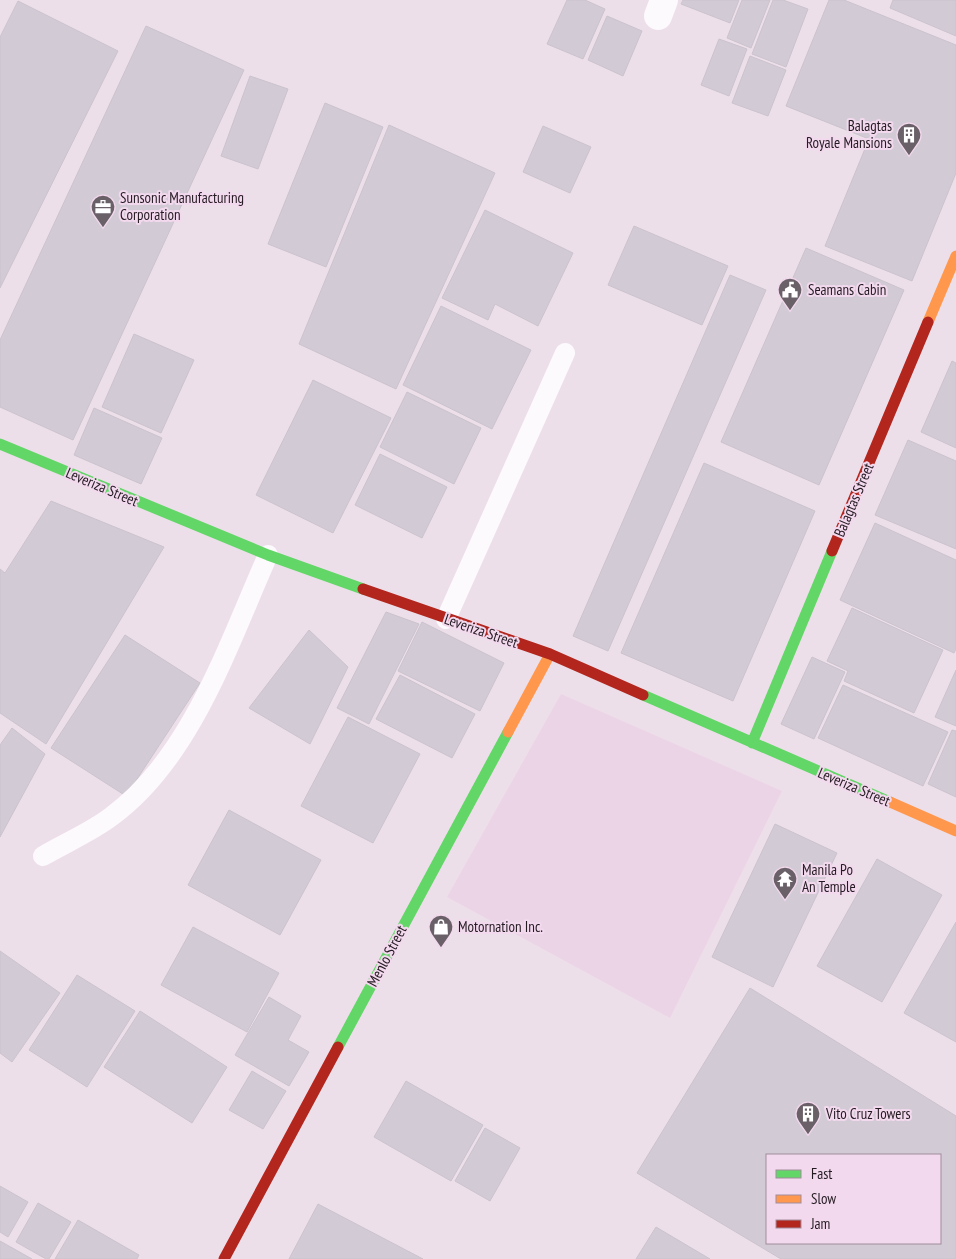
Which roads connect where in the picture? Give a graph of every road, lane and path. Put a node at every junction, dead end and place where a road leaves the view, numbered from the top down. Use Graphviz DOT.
graph roads {
  1 [pos="956,256"];
  2 [pos="565,354"];
  3 [pos="0,444"];
  4 [pos="268,554"];
  5 [pos="446,619"];
  6 [pos="550,654"];
  7 [pos="752,743"];
  8 [pos="956,831"];
  9 [pos="43,856"];
  10 [pos="224,1259"];
  1 -- 7 [label="street, Balagtas Street"];
  2 -- 5 [label="lane"];
  3 -- 4 [label="street, Leveriza Street"];
  4 -- 5 [label="street, Leveriza Street"];
  4 -- 9 [label="lane"];
  5 -- 6 [label="street, Leveriza Street"];
  6 -- 7 [label="street, Leveriza Street"];
  6 -- 10 [label="street, Menlo Street"];
  7 -- 8 [label="street, Leveriza Street"];
}
